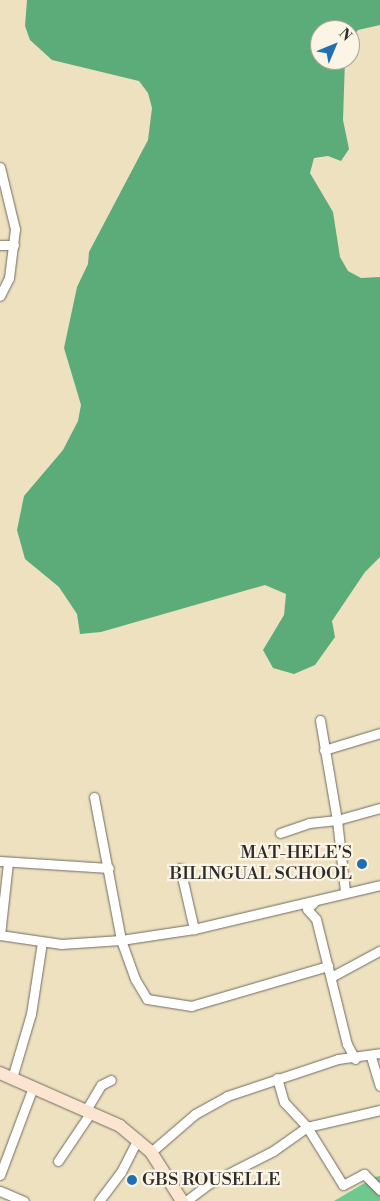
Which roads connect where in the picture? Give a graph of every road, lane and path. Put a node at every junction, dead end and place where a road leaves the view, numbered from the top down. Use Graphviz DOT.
graph roads {
  1 [pos="0,167"];
  2 [pos="0,245"];
  3 [pos="14,245"];
  4 [pos="0,296"];
  5 [pos="320,720"];
  6 [pos="380,733"];
  7 [pos="324,750"];
  8 [pos="94,797"];
  9 [pos="380,808"];
  10 [pos="337,820"];
  11 [pos="280,833"];
  12 [pos="4,861"];
  13 [pos="109,868"];
  14 [pos="180,868"];
  15 [pos="380,885"];
  16 [pos="344,892"];
  17 [pos="316,901"];
  18 [pos="194,929"];
  19 [pos="0,935"];
  20 [pos="122,940"];
  21 [pos="42,942"];
  22 [pos="379,951"];
  23 [pos="328,966"];
  24 [pos="331,977"];
  25 [pos="347,1044"];
  26 [pos="376,1055"];
  27 [pos="338,1059"];
  28 [pos="355,1059"];
  29 [pos="6,1076"];
  30 [pos="277,1078"];
  31 [pos="112,1080"];
  32 [pos="380,1086"];
  33 [pos="33,1087"];
  34 [pos="380,1110"];
  35 [pos="88,1111"];
  36 [pos="306,1127"];
  37 [pos="138,1139"];
  38 [pos="150,1152"];
  39 [pos="58,1161"];
  40 [pos="0,1175"];
  41 [pos="380,1190"];
  42 [pos="0,1191"];
  43 [pos="24,1201"];
  44 [pos="99,1201"];
  45 [pos="182,1201"];
  46 [pos="186,1201"];
  1 -- 3 [label="street"];
  2 -- 3 [label="street"];
  3 -- 4 [label="street"];
  5 -- 7 [label="street"];
  6 -- 7 [label="street"];
  7 -- 10 [label="street"];
  8 -- 13 [label="street"];
  9 -- 10 [label="street"];
  10 -- 11 [label="street"];
  10 -- 16 [label="street"];
  12 -- 13 [label="street"];
  12 -- 19 [label="street"];
  13 -- 20 [label="street"];
  14 -- 18 [label="street"];
  15 -- 16 [label="street"];
  16 -- 17 [label="street"];
  17 -- 18 [label="street"];
  17 -- 23 [label="street"];
  18 -- 20 [label="street"];
  19 -- 21 [label="street"];
  20 -- 21 [label="street"];
  20 -- 23 [label="street"];
  21 -- 29 [label="street"];
  22 -- 24 [label="street"];
  23 -- 24 [label="street"];
  24 -- 25 [label="street"];
  25 -- 27 [label="street"];
  25 -- 28 [label="street"];
  26 -- 28 [label="street"];
  26 -- 32 [label="street"];
  27 -- 28 [label="street"];
  27 -- 30 [label="street"];
  29 -- 33 [label="street"];
  30 -- 36 [label="street"];
  30 -- 38 [label="street"];
  31 -- 35 [label="street"];
  33 -- 35 [label="street"];
  33 -- 40 [label="street"];
  34 -- 36 [label="street"];
  35 -- 37 [label="street"];
  35 -- 39 [label="street"];
  36 -- 41 [label="street"];
  36 -- 46 [label="street"];
  37 -- 38 [label="street"];
  37 -- 44 [label="street"];
  38 -- 45 [label="street"];
  42 -- 43 [label="street"];
}
